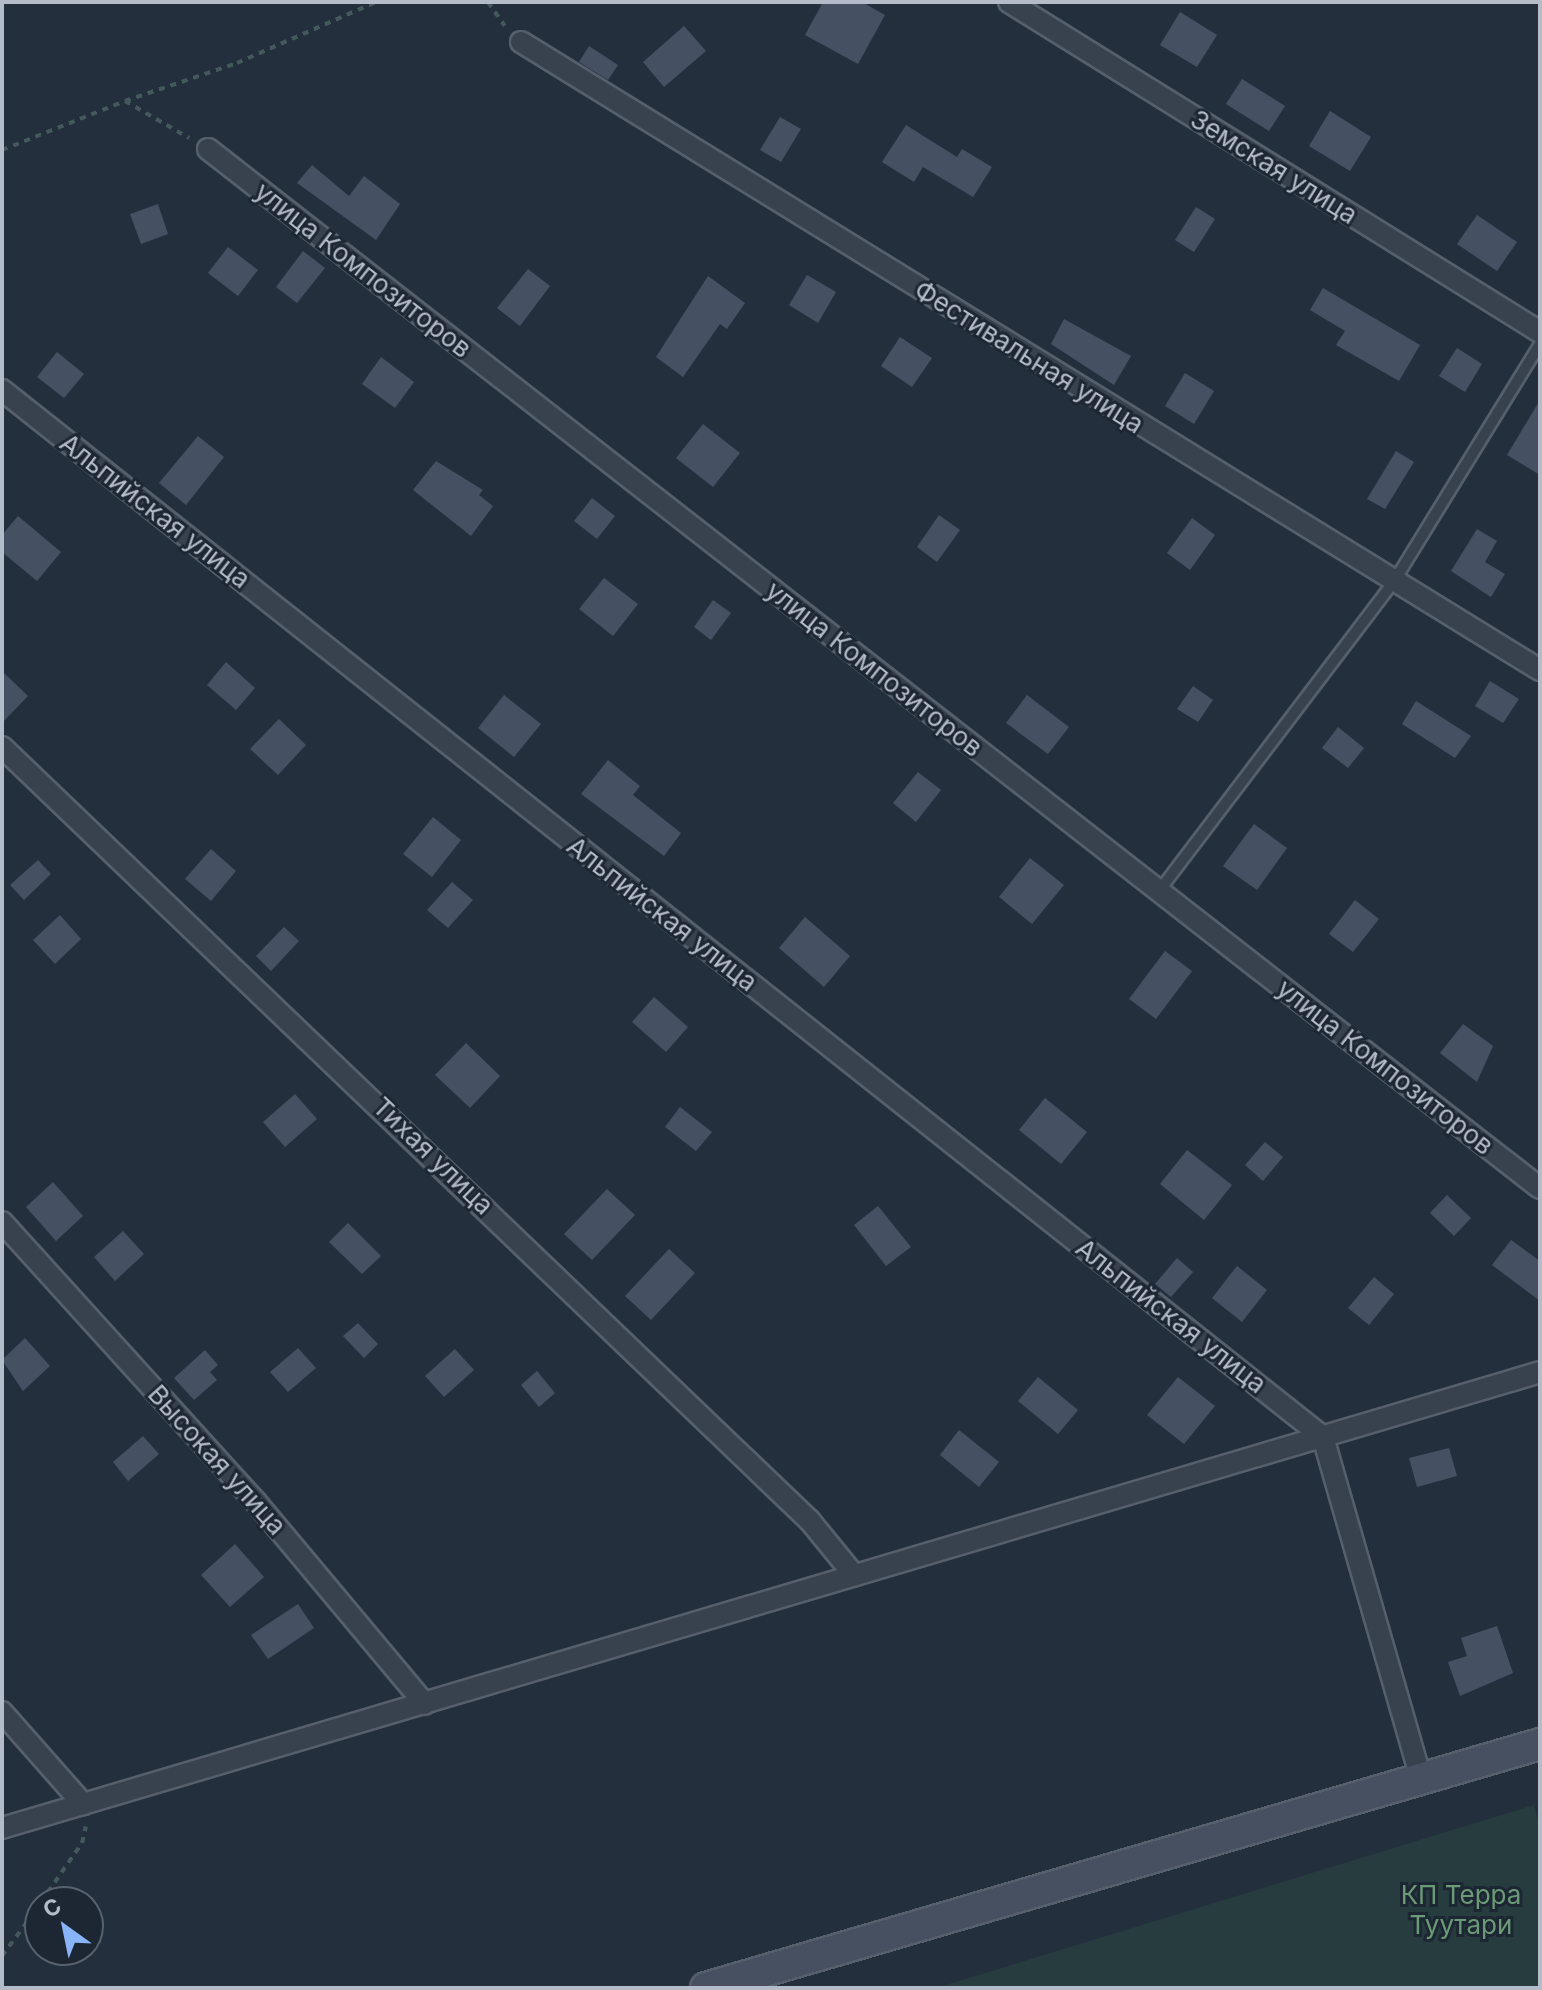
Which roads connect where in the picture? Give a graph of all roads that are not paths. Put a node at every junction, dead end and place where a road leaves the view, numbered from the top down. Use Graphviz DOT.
graph roads {
  1 [pos="1009,2"];
  2 [pos="521,42"];
  3 [pos="208,149"];
  4 [pos="1540,332"];
  5 [pos="1540,344"];
  6 [pos="2,390"];
  7 [pos="1393,583"];
  8 [pos="1540,670"];
  9 [pos="2,747"];
  10 [pos="1159,891"];
  11 [pos="1540,1188"];
  12 [pos="2,1222"];
  13 [pos="1540,1372"];
  14 [pos="1323,1437"];
  15 [pos="854,1575"];
  16 [pos="425,1704"];
  17 [pos="2,1712"];
  18 [pos="1540,1744"];
  19 [pos="1421,1779"];
  20 [pos="83,1804"];
  21 [pos="2,1828"];
  22 [pos="706,1988"];
  1 -- 4 [label="street, Земская улица"];
  2 -- 7 [label="street, Фестивальная улица"];
  3 -- 10 [label="street, улица Композиторов"];
  5 -- 7 [label="lane"];
  6 -- 14 [label="street, Альпийская улица"];
  7 -- 8 [label="street, Фестивальная улица"];
  7 -- 10 [label="lane"];
  9 -- 15 [label="street, Тихая улица"];
  10 -- 11 [label="street, улица Композиторов"];
  12 -- 16 [label="street, Высокая улица"];
  13 -- 14 [label="street"];
  14 -- 15 [label="street"];
  14 -- 19 [label="street"];
  15 -- 16 [label="street"];
  16 -- 20 [label="street"];
  17 -- 20 [label="street"];
  18 -- 19 [label="street"];
  19 -- 22 [label="street"];
  20 -- 21 [label="street"];
}
